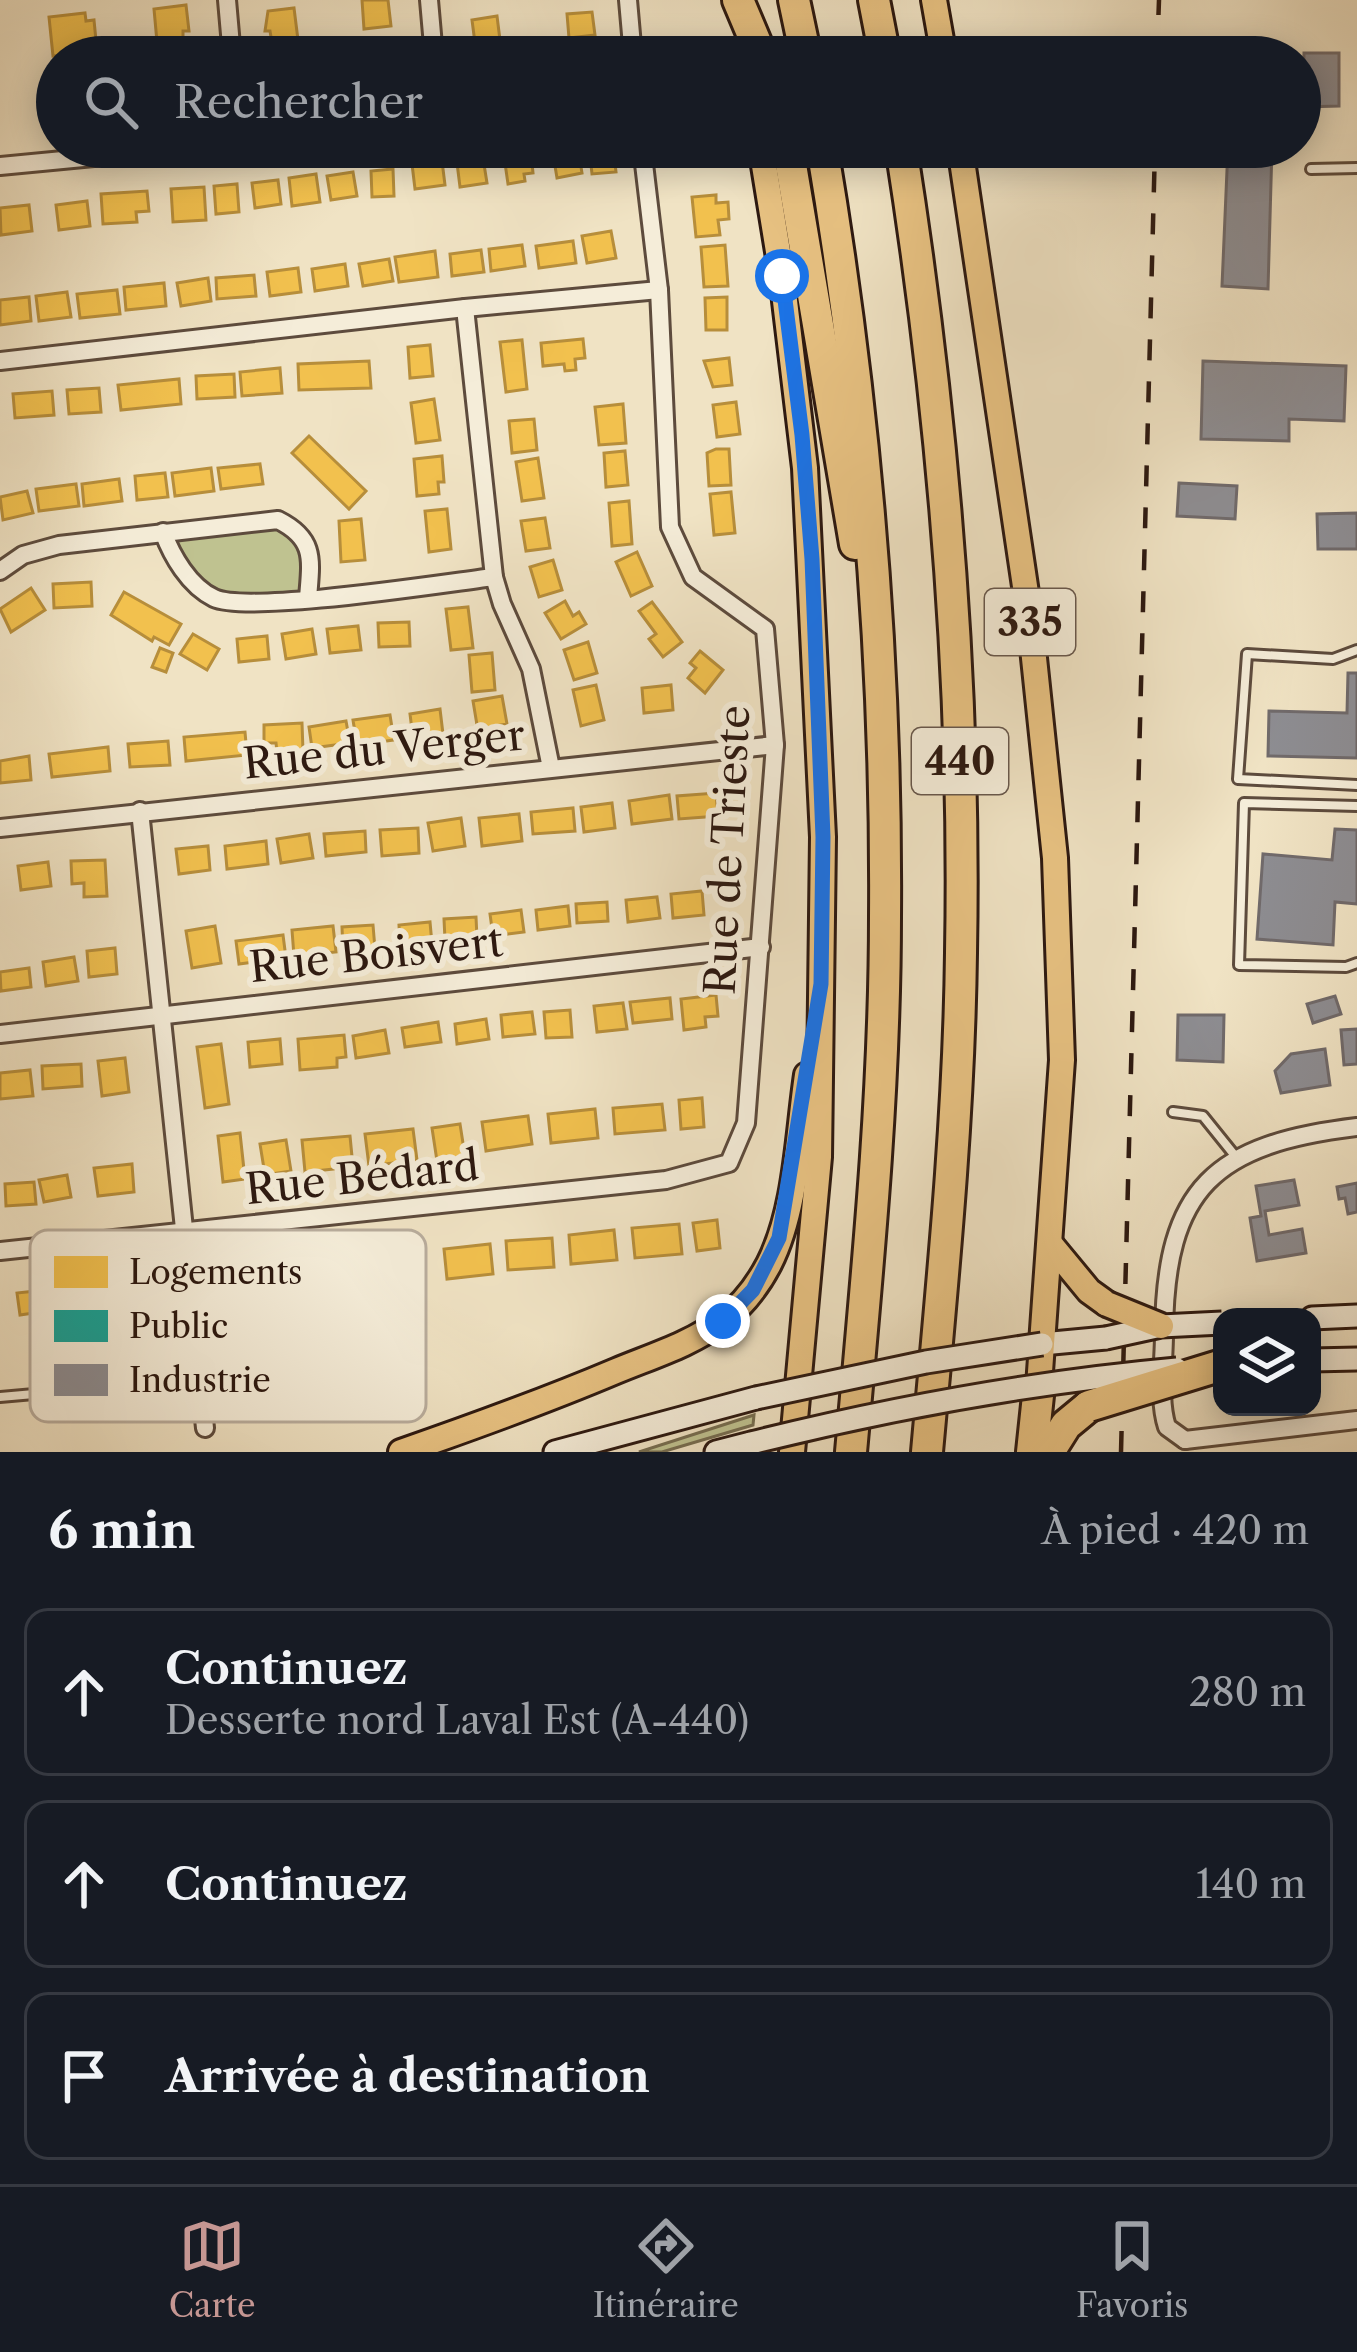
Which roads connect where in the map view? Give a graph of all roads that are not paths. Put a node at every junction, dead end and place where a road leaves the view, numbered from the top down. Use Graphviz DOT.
graph roads {
  1 [pos="227,0"];
  2 [pos="429,0"];
  3 [pos="628,0"];
  4 [pos="735,0"];
  5 [pos="794,0"];
  6 [pos="874,0"];
  7 [pos="934,0"];
  8 [pos="230,36"];
  9 [pos="432,36"];
  10 [pos="631,36"];
  11 [pos="741,36"];
  12 [pos="752,36"];
  13 [pos="802,36"];
  14 [pos="881,36"];
  15 [pos="940,36"];
  16 [pos="36,163"];
  17 [pos="0,166"];
  18 [pos="644,168"];
  19 [pos="764,168"];
  20 [pos="792,168"];
  21 [pos="825,168"];
  22 [pos="904,168"];
  23 [pos="963,168"];
  24 [pos="1357,168"];
  25 [pos="1311,169"];
  26 [pos="659,290"];
  27 [pos="465,308"];
  28 [pos="0,361"];
  29 [pos="163,532"];
  30 [pos="0,571"];
  31 [pos="494,577"];
  32 [pos="308,598"];
  33 [pos="1357,650"];
  34 [pos="882,710"];
  35 [pos="776,745"];
  36 [pos="551,768"];
  37 [pos="1357,785"];
  38 [pos="1357,806"];
  39 [pos="140,811"];
  40 [pos="0,828"];
  41 [pos="761,947"];
  42 [pos="1357,963"];
  43 [pos="821,984"];
  44 [pos="161,1015"];
  45 [pos="0,1034"];
  46 [pos="1173,1112"];
  47 [pos="1357,1127"];
  48 [pos="1236,1159"];
  49 [pos="729,1163"];
  50 [pos="182,1230"];
  51 [pos="218,1230"];
  52 [pos="1051,1245"];
  53 [pos="30,1248"];
  54 [pos="0,1251"];
  55 [pos="1357,1316"];
  56 [pos="1321,1318"];
  57 [pos="1213,1323"];
  58 [pos="1160,1326"];
  59 [pos="1042,1344"];
  60 [pos="1357,1359"];
  61 [pos="1321,1360"];
  62 [pos="1213,1367"];
  63 [pos="1213,1368"];
  64 [pos="1039,1386"];
  65 [pos="30,1394"];
  66 [pos="0,1396"];
  67 [pos="1357,1420"];
  68 [pos="204,1422"];
  69 [pos="205,1428"];
  70 [pos="1042,1444"];
  71 [pos="1212,1445"];
  72 [pos="1186,1446"];
  73 [pos="401,1452"];
  74 [pos="555,1452"];
  75 [pos="716,1452"];
  76 [pos="792,1452"];
  77 [pos="850,1452"];
  78 [pos="927,1452"];
  1 -- 8 [label="street"];
  2 -- 9 [label="street"];
  3 -- 10 [label="street"];
  4 -- 11 [label="main road"];
  4 -- 12 [label="highway"];
  5 -- 13 [label="highway"];
  6 -- 14 [label="highway"];
  7 -- 15 [label="main road"];
  16 -- 17 [label="street"];
  18 -- 26 [label="street, Rue de Trieste"];
  19 -- 43 [label="main road"];
  20 -- 34 [label="highway"];
  21 -- 34 [label="highway, 440"];
  22 -- 78 [label="highway, 440"];
  23 -- 52 [label="main road, 335"];
  24 -- 25 [label="lane"];
  26 -- 27 [label="street"];
  26 -- 35 [label="street, Rue de Trieste"];
  27 -- 28 [label="street"];
  27 -- 31 [label="street"];
  29 -- 30 [label="street"];
  29 -- 32 [label="street"];
  29 -- 32 [label="street"];
  31 -- 32 [label="street"];
  31 -- 36 [label="street"];
  33 -- 37 [label="lane"];
  34 -- 77 [label="highway, 440"];
  35 -- 36 [label="street, Rue du Verger"];
  35 -- 41 [label="street, Rue de Trieste"];
  36 -- 39 [label="street, Rue du Verger"];
  38 -- 42 [label="lane"];
  39 -- 40 [label="street, Rue du Verger"];
  39 -- 44 [label="street"];
  41 -- 44 [label="street, Rue Boisvert"];
  41 -- 49 [label="street, Rue de Trieste"];
  43 -- 73 [label="main road"];
  43 -- 76 [label="main road"];
  44 -- 45 [label="street, Rue Boisvert"];
  44 -- 50 [label="street"];
  46 -- 48 [label="lane"];
  47 -- 48 [label="street"];
  48 -- 72 [label="street"];
  49 -- 51 [label="street, Rue Bédard"];
  52 -- 58 [label="main road, bridge"];
  52 -- 59 [label="main road"];
  53 -- 54 [label="street, Rue Bédard"];
  55 -- 56 [label="main road"];
  57 -- 58 [label="main road, bridge"];
  58 -- 59 [label="main road, bridge"];
  59 -- 64 [label="main road"];
  59 -- 74 [label="main road, bridge"];
  60 -- 61 [label="main road"];
  62 -- 64 [label="main road, bridge"];
  63 -- 70 [label="highway, bridge"];
  64 -- 70 [label="highway"];
  64 -- 75 [label="main road, bridge"];
  65 -- 66 [label="lane"];
  67 -- 71 [label="street"];
  68 -- 69 [label="street"];
  71 -- 72 [label="street"];
}
